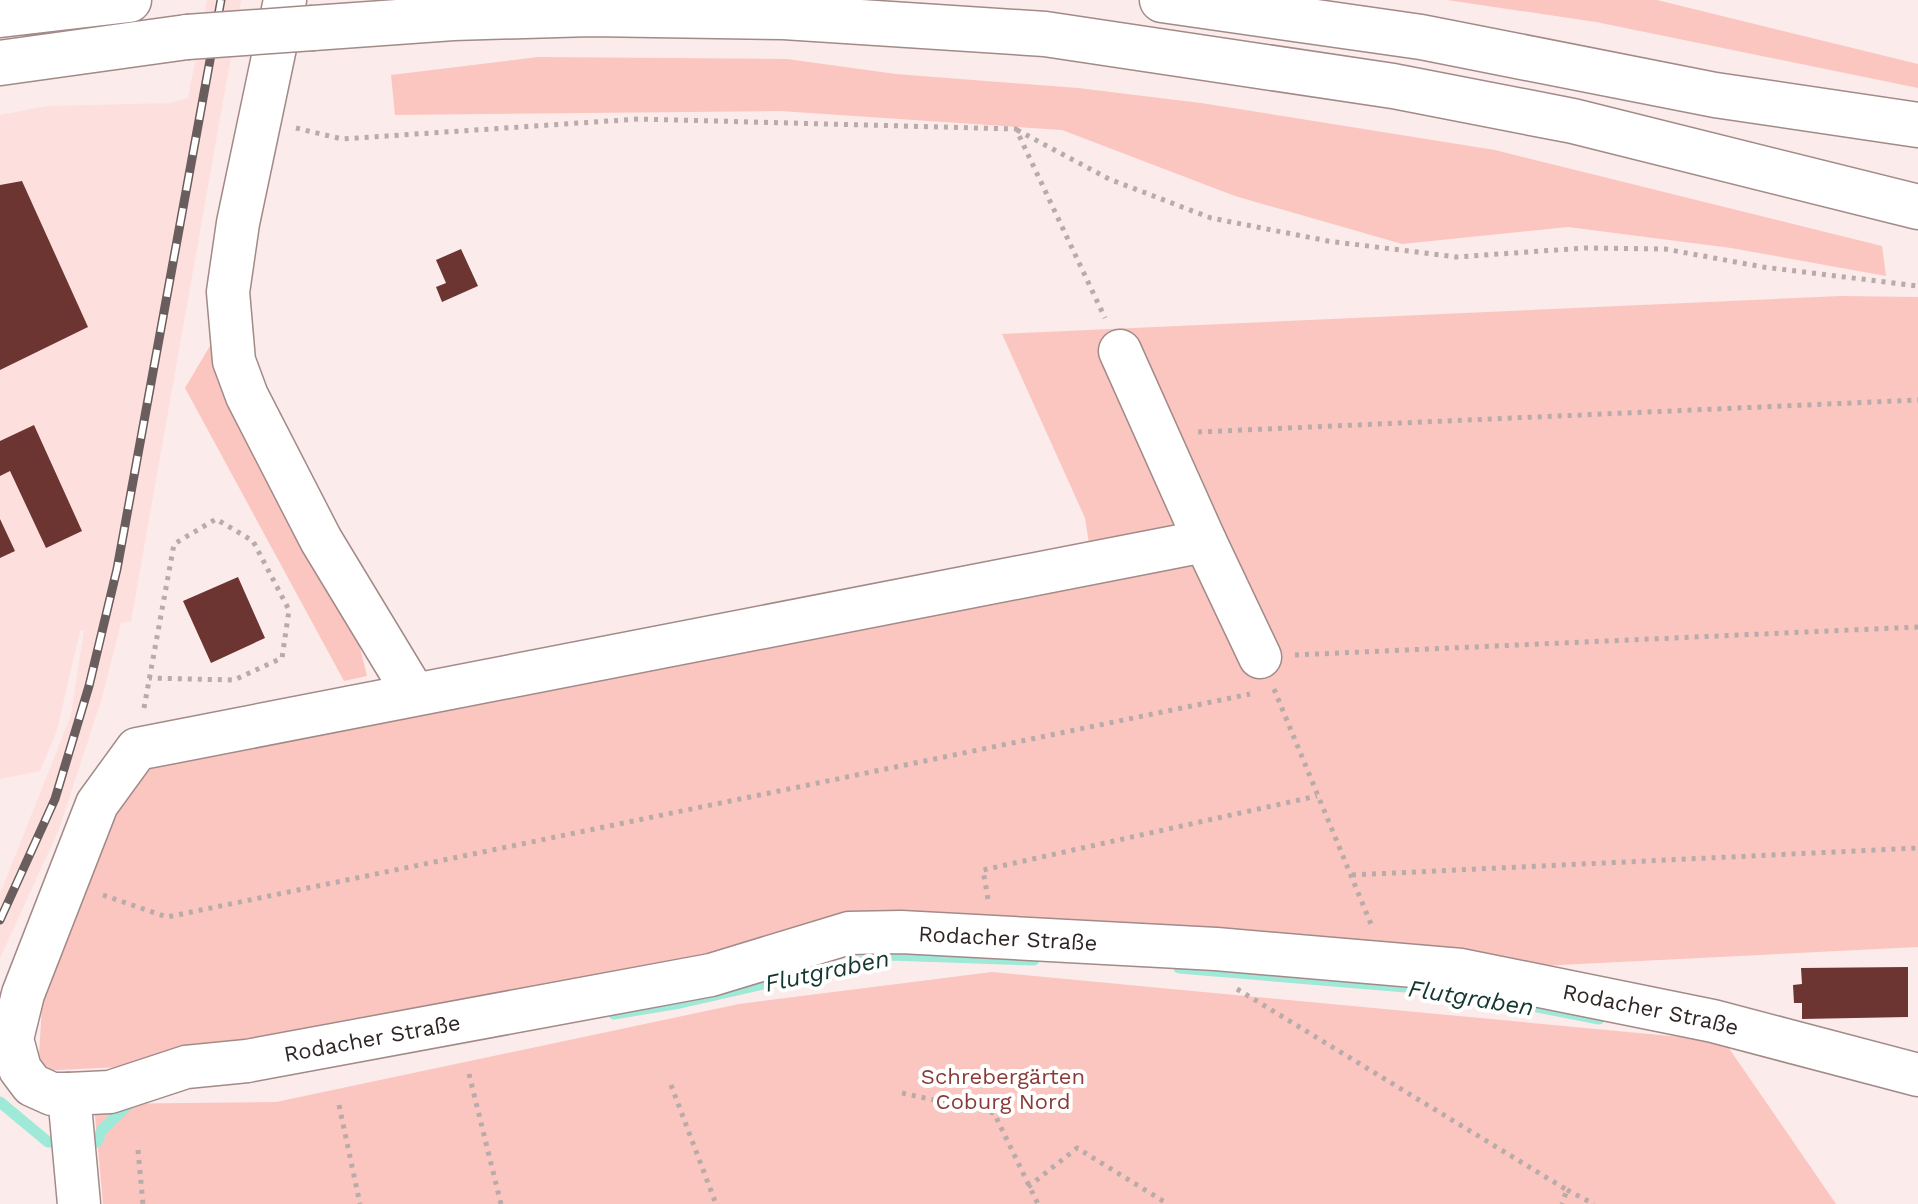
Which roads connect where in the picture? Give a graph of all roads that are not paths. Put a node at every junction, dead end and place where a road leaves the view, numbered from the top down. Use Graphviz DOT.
graph roads {
  1 [pos="129,0"];
  2 [pos="1162,0"];
  3 [pos="299,14"];
  4 [pos="0,15"];
  5 [pos="0,63"];
  6 [pos="1715,95"];
  7 [pos="1918,125"];
  8 [pos="1918,150"];
  9 [pos="1918,207"];
  10 [pos="1120,351"];
  11 [pos="1205,541"];
  12 [pos="1267,674"];
  13 [pos="413,692"];
  14 [pos="1918,1075"];
  15 [pos="71,1125"];
  16 [pos="79,1204"];
  1 -- 4 [label="highway"];
  2 -- 6 [label="highway"];
  3 -- 5 [label="highway, bridge"];
  3 -- 9 [label="highway"];
  3 -- 13 [label="street"];
  6 -- 7 [label="highway"];
  6 -- 8 [label="highway"];
  10 -- 11 [label="street"];
  11 -- 12 [label="street"];
  11 -- 13 [label="street"];
  13 -- 15 [label="street, Rodacher Straße"];
  14 -- 15 [label="street, Rodacher Straße"];
  15 -- 16 [label="street"];
}
